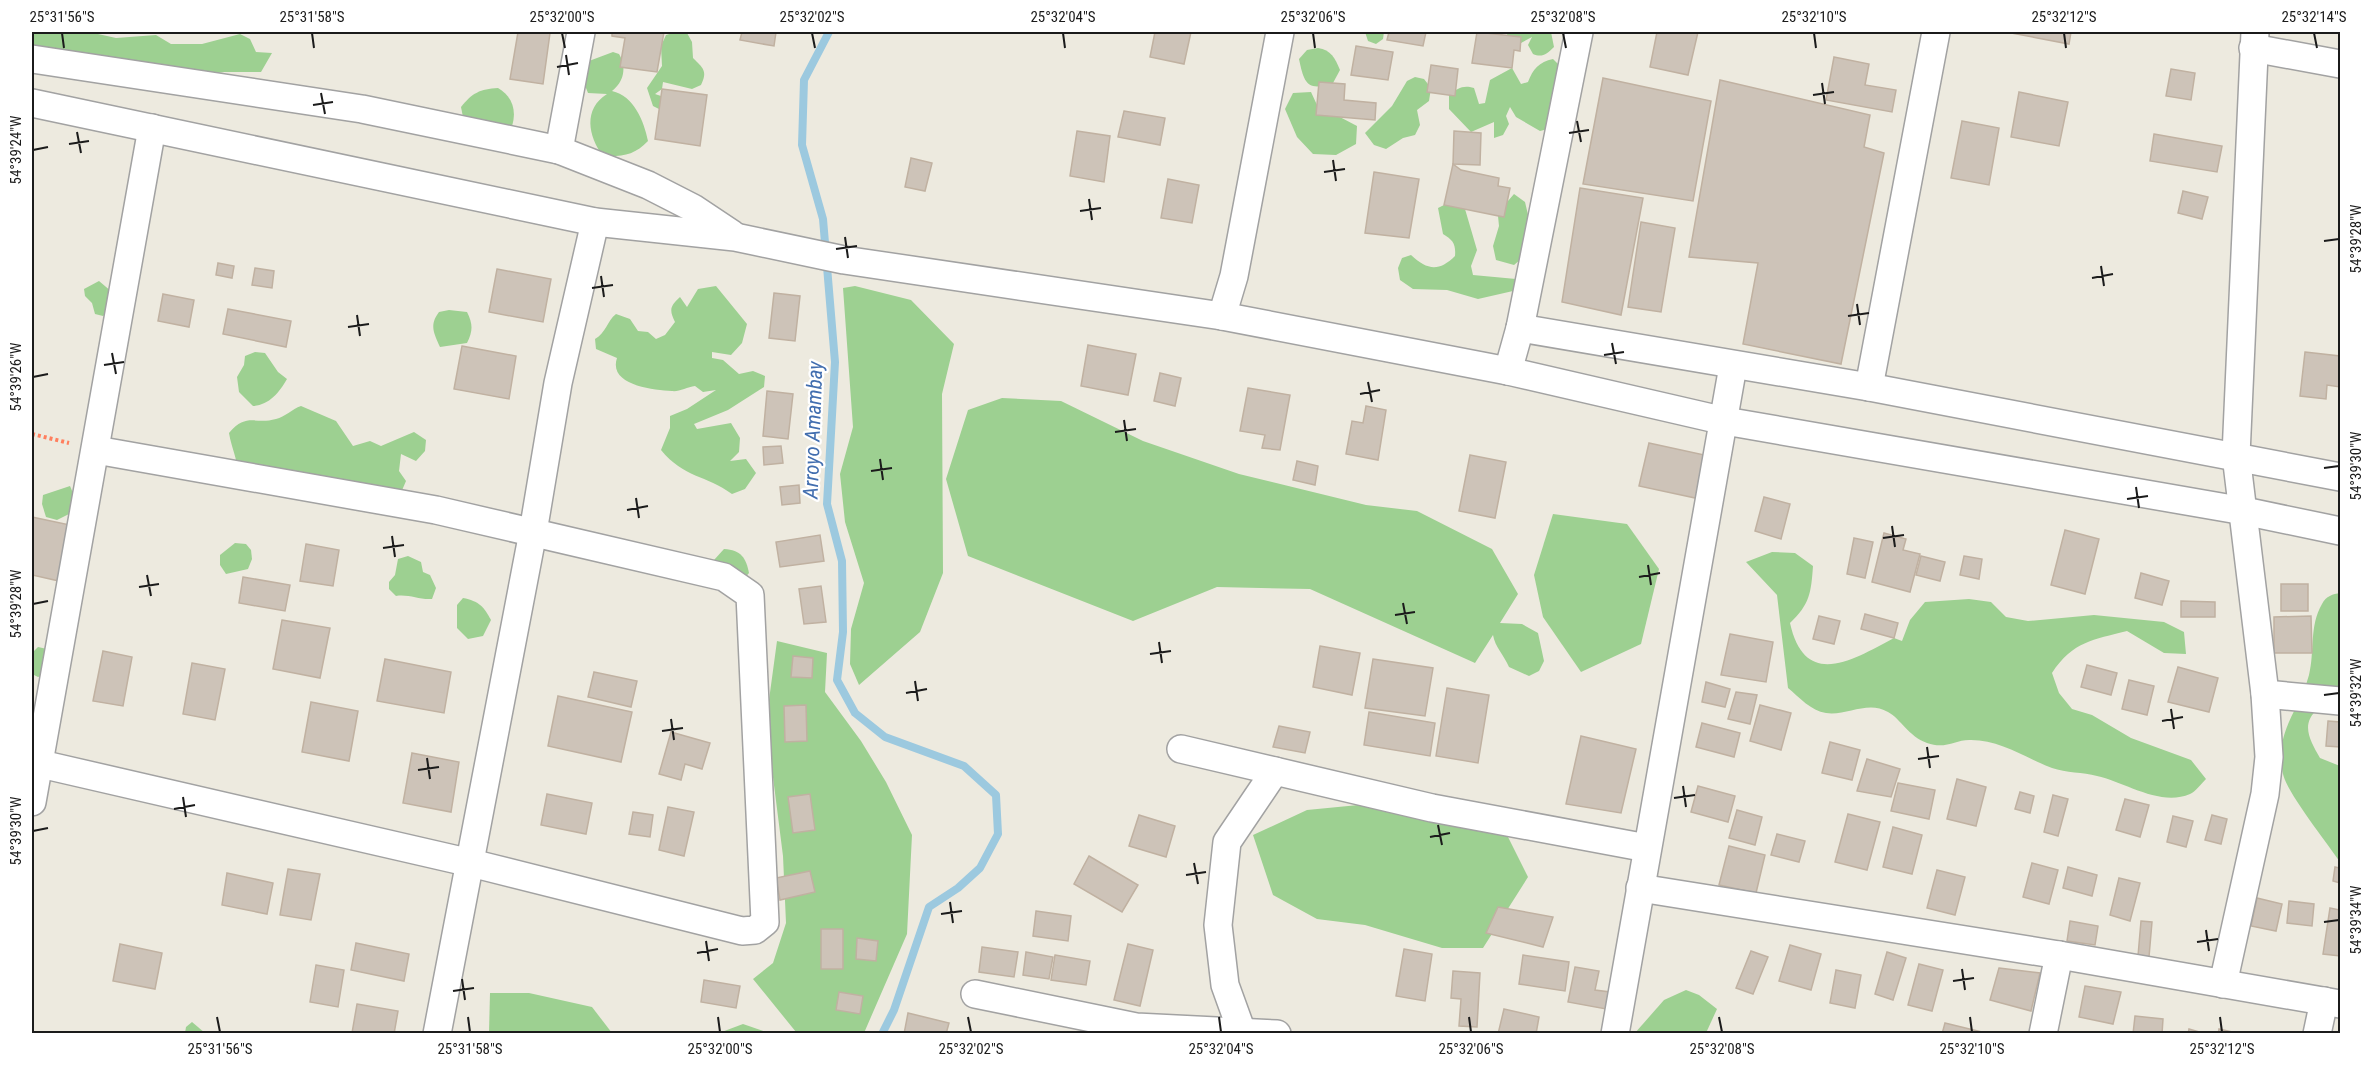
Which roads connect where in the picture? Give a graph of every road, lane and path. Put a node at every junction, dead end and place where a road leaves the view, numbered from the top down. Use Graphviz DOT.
graph roads {
  1 [pos="581,32"];
  2 [pos="1281,32"];
  3 [pos="1579,32"];
  4 [pos="1936,32"];
  5 [pos="2254,40"];
  6 [pos="32,59"];
  7 [pos="2340,64"];
  8 [pos="32,103"];
  9 [pos="152,128"];
  10 [pos="559,150"];
  11 [pos="595,222"];
  12 [pos="735,237"];
  13 [pos="1222,316"];
  14 [pos="1520,328"];
  15 [pos="1733,366"];
  16 [pos="1508,371"];
  17 [pos="1869,387"];
  18 [pos="1725,421"];
  19 [pos="32,434"];
  20 [pos="96,450"];
  21 [pos="2236,455"];
  22 [pos="2340,477"];
  23 [pos="2244,511"];
  24 [pos="2340,531"];
  25 [pos="533,532"];
  26 [pos="2265,694"];
  27 [pos="2340,701"];
  28 [pos="1181,748"];
  29 [pos="35,763"];
  30 [pos="1275,771"];
  31 [pos="32,802"];
  32 [pos="1647,848"];
  33 [pos="471,863"];
  34 [pos="1640,888"];
  35 [pos="2059,955"];
  36 [pos="2223,984"];
  37 [pos="975,994"];
  38 [pos="2332,1002"];
  39 [pos="1242,1032"];
  40 [pos="437,1034"];
  41 [pos="1277,1034"];
  42 [pos="1615,1034"];
  43 [pos="2043,1034"];
  44 [pos="2317,1034"];
  1 -- 10 [label="street"];
  2 -- 13 [label="street"];
  3 -- 14 [label="street"];
  4 -- 17 [label="street"];
  5 -- 7 [label="street"];
  5 -- 21 [label="street"];
  6 -- 10 [label="street"];
  8 -- 9 [label="street"];
  9 -- 11 [label="street"];
  9 -- 20 [label="street"];
  10 -- 12 [label="street"];
  11 -- 12 [label="street"];
  11 -- 25 [label="street"];
  12 -- 13 [label="street"];
  13 -- 16 [label="street"];
  14 -- 15 [label="street"];
  14 -- 16 [label="street"];
  15 -- 17 [label="street"];
  15 -- 18 [label="street"];
  16 -- 18 [label="street"];
  17 -- 21 [label="street"];
  18 -- 23 [label="street"];
  18 -- 32 [label="street"];
  19 -- 20 [label="path"];
  20 -- 25 [label="street"];
  20 -- 29 [label="street"];
  21 -- 22 [label="street"];
  21 -- 23 [label="street"];
  23 -- 24 [label="street"];
  23 -- 26 [label="street"];
  25 -- 33 [label="street"];
  25 -- 33 [label="street"];
  26 -- 27 [label="street"];
  26 -- 36 [label="street"];
  28 -- 30 [label="street"];
  29 -- 31 [label="street"];
  29 -- 33 [label="street"];
  30 -- 32 [label="street"];
  30 -- 39 [label="street"];
  32 -- 34 [label="street"];
  33 -- 40 [label="street"];
  34 -- 35 [label="street"];
  34 -- 42 [label="street"];
  35 -- 36 [label="street"];
  35 -- 43 [label="street"];
  36 -- 38 [label="street"];
  37 -- 39 [label="street"];
  38 -- 44 [label="street"];
  39 -- 41 [label="street"];
}
